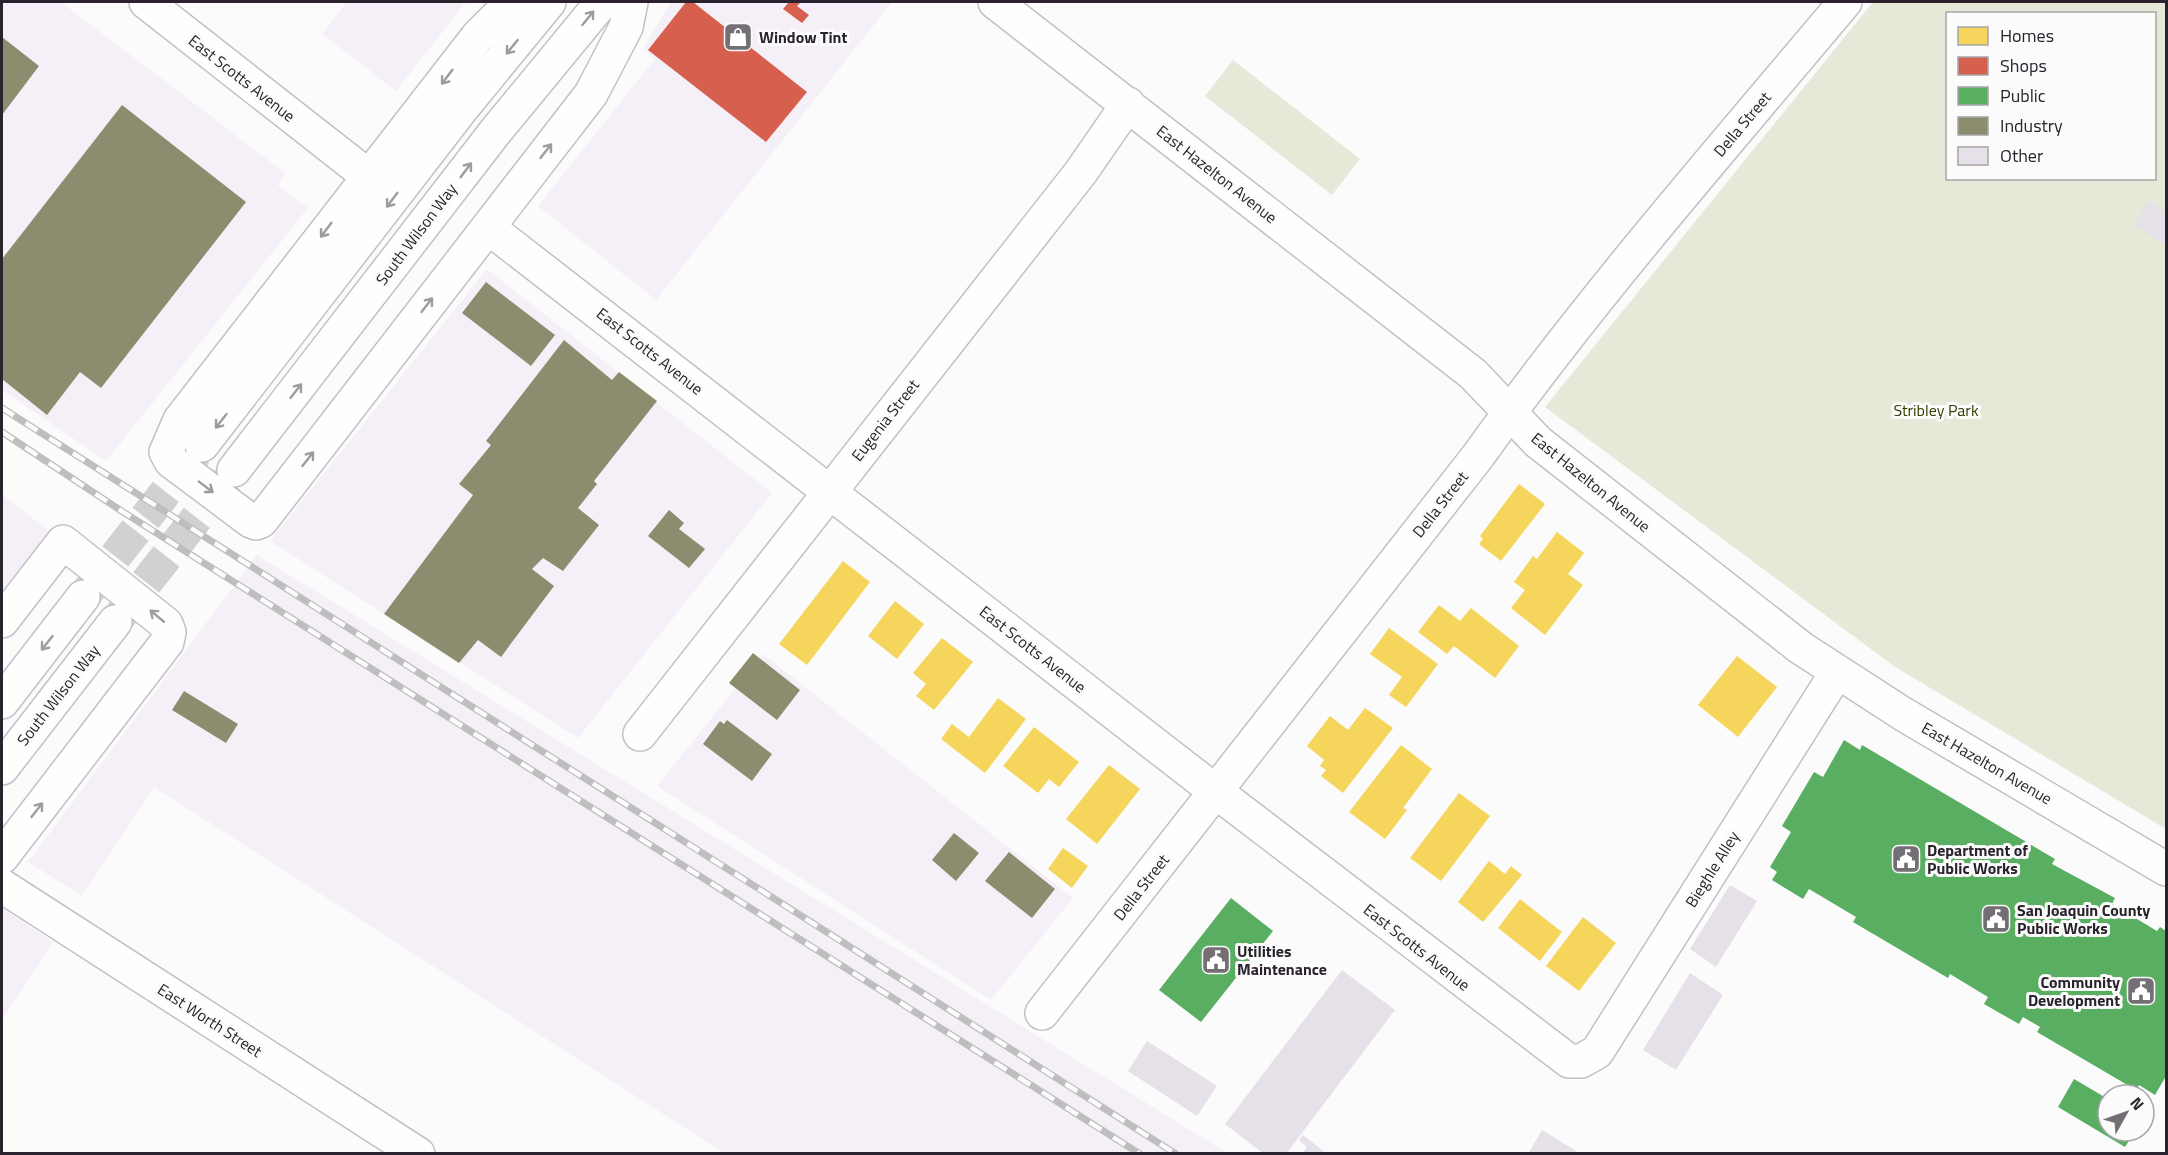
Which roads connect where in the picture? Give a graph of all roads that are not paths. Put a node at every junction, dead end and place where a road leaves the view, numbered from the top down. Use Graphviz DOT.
graph roads {
  1 [pos="146,2"];
  2 [pos="512,2"];
  3 [pos="549,2"];
  4 [pos="602,2"];
  5 [pos="631,2"];
  6 [pos="995,2"];
  7 [pos="1845,2"];
  8 [pos="1128,105"];
  9 [pos="368,176"];
  10 [pos="489,228"];
  11 [pos="1510,412"];
  12 [pos="202,445"];
  13 [pos="234,470"];
  14 [pos="830,491"];
  15 [pos="83,597"];
  16 [pos="2,621"];
  17 [pos="115,622"];
  18 [pos="1837,672"];
  19 [pos="2,702"];
  20 [pos="640,734"];
  21 [pos="2,768"];
  22 [pos="1215,791"];
  23 [pos="2,857"];
  24 [pos="2166,869"];
  25 [pos="2,886"];
  26 [pos="1042,1012"];
  27 [pos="1581,1061"];
  28 [pos="418,1154"];
  1 -- 9 [label="street, East Scotts Avenue"];
  2 -- 9 [label="street, one-way"];
  3 -- 12 [label="street, one-way"];
  13 -- 4 [label="street, South Wilson Way, one-way"];
  10 -- 5 [label="street, one-way"];
  6 -- 8 [label="street, East Hazelton Avenue"];
  7 -- 11 [label="street, Della Street"];
  8 -- 11 [label="street, East Hazelton Avenue"];
  8 -- 14 [label="street, Eugenia Street"];
  9 -- 10 [label="street, one-way"];
  10 -- 14 [label="street, East Scotts Avenue"];
  11 -- 18 [label="street, East Hazelton Avenue"];
  11 -- 22 [label="street, Della Street"];
  14 -- 20 [label="street, Eugenia Street"];
  14 -- 22 [label="street, East Scotts Avenue"];
  15 -- 19 [label="street, one-way"];
  23 -- 16 [label="street, one-way"];
  17 -- 21 [label="street, South Wilson Way"];
  18 -- 24 [label="street, East Hazelton Avenue"];
  18 -- 27 [label="street, Bieghle Alley"];
  22 -- 26 [label="street, Della Street"];
  22 -- 27 [label="street, East Scotts Avenue"];
  25 -- 28 [label="street, East Worth Street"];
}
